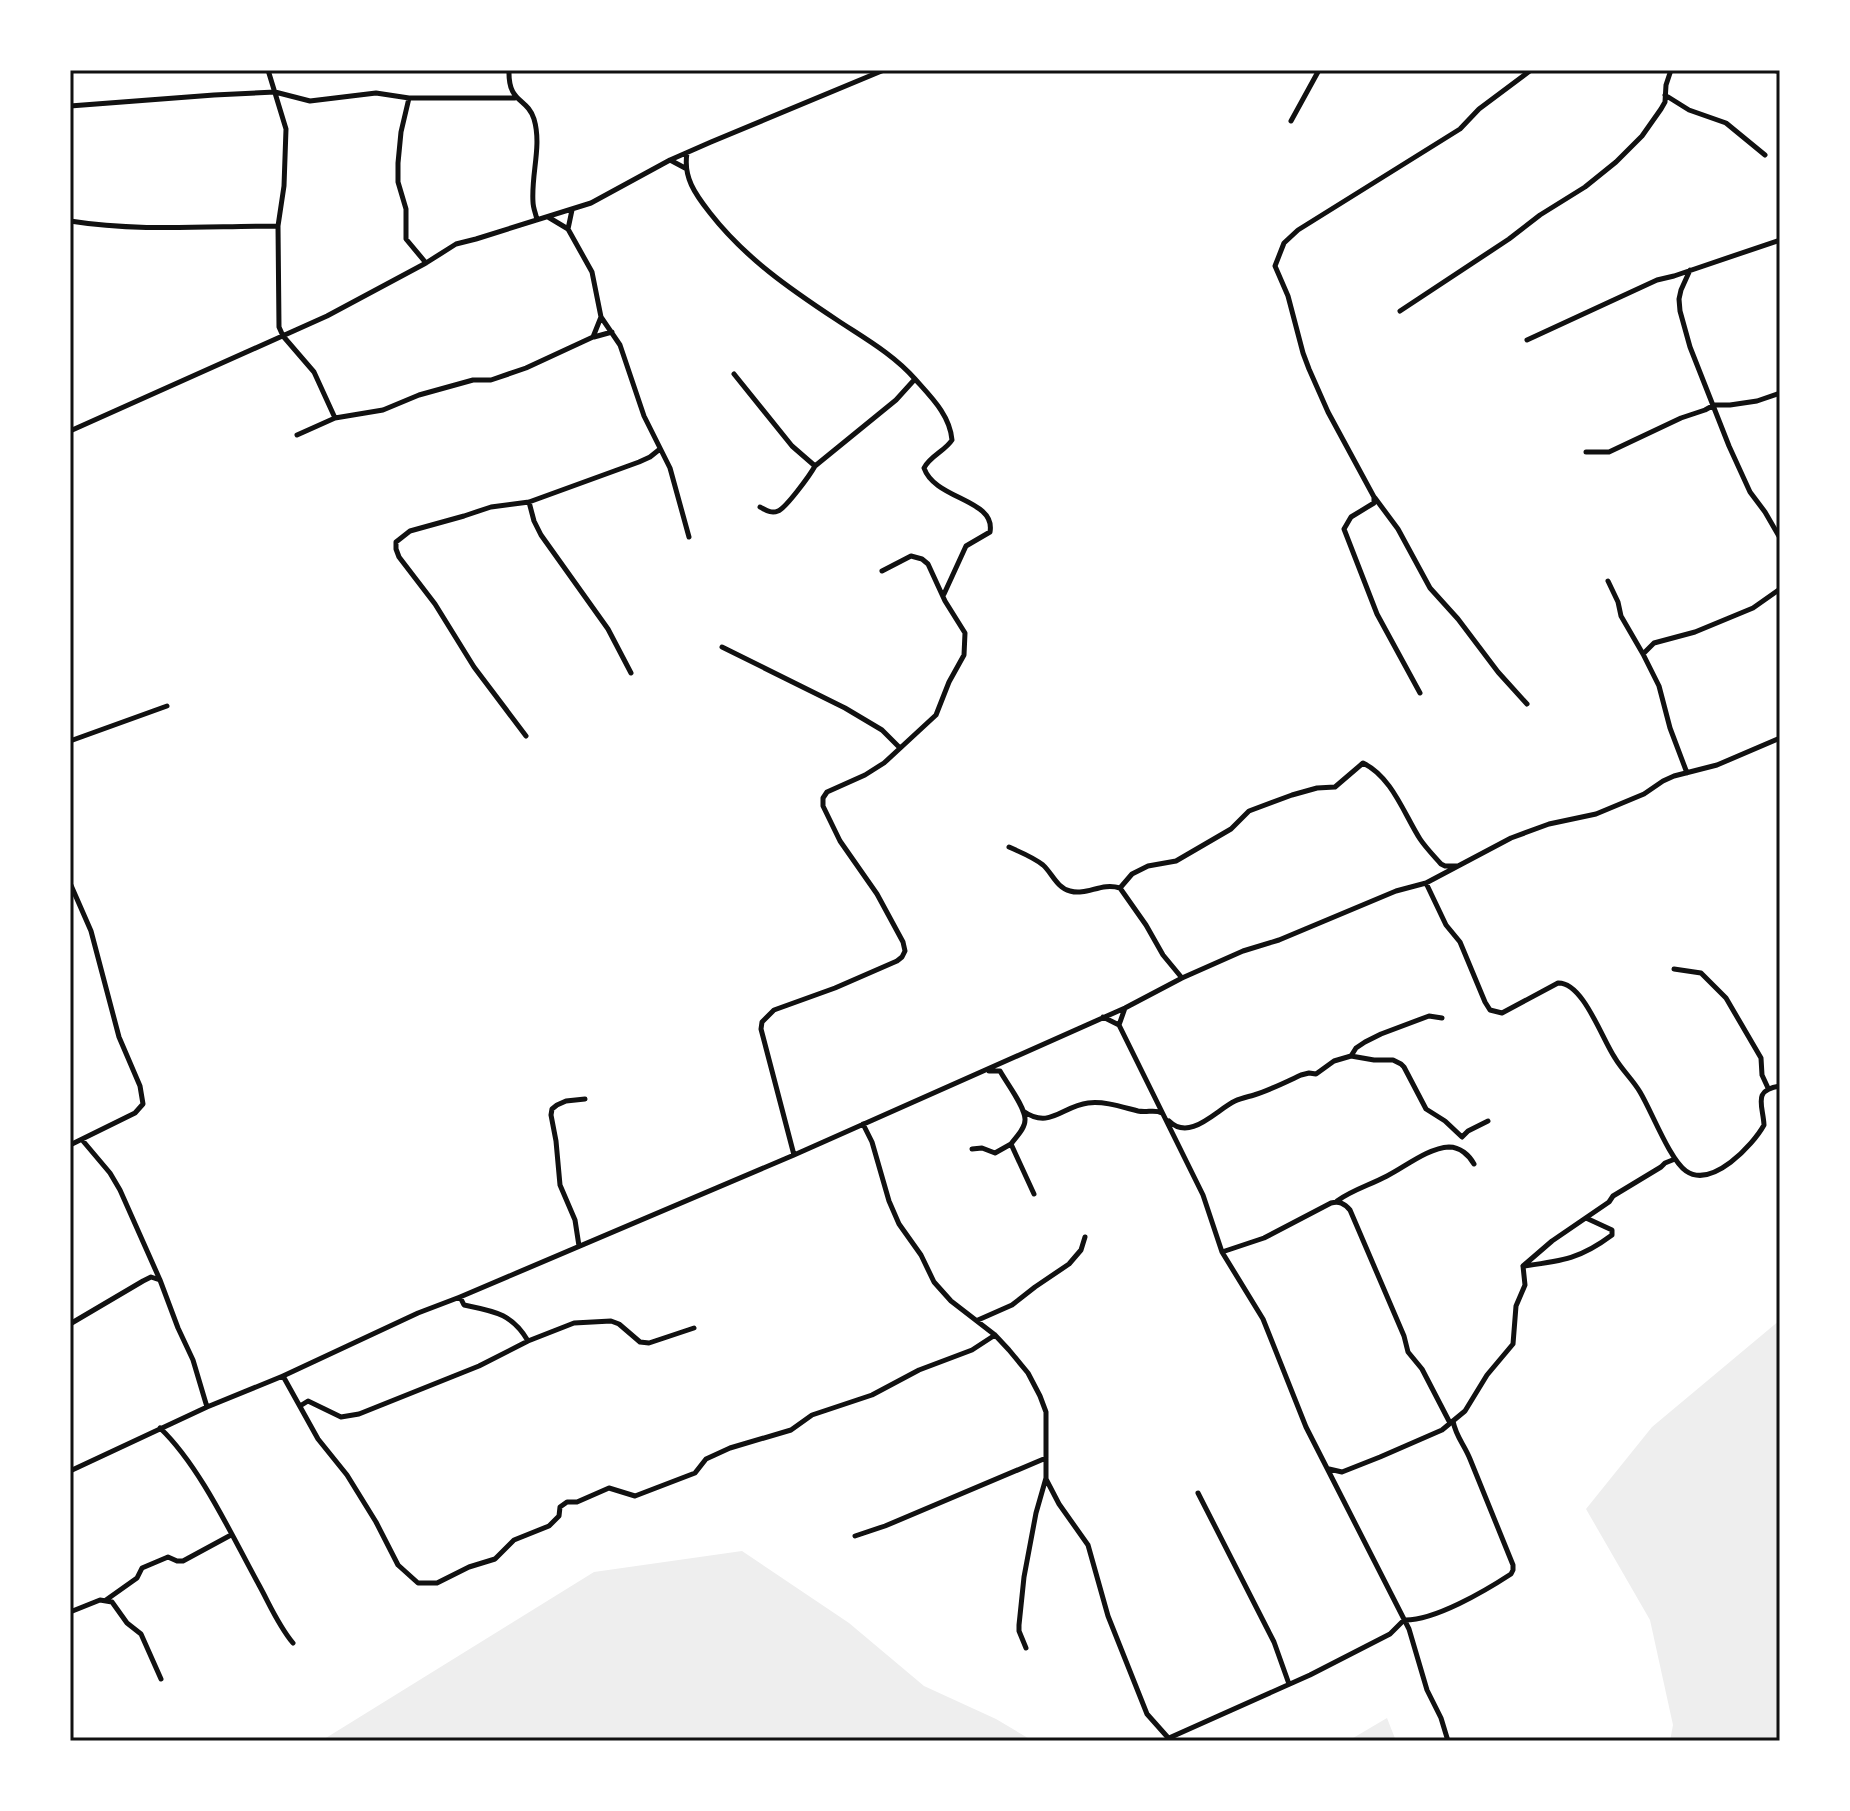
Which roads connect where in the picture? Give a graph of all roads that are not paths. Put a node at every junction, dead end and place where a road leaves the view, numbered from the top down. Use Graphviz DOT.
graph roads {
  1 [pos="268,70"];
  2 [pos="509,70"];
  3 [pos="884,70"];
  4 [pos="1319,70"];
  5 [pos="1531,70"];
  6 [pos="1671,70"];
  7 [pos="275,92"];
  8 [pos="1665,95"];
  9 [pos="409,98"];
  10 [pos="515,98"];
  11 [pos="70,106"];
  12 [pos="1291,121"];
  13 [pos="687,153"];
  14 [pos="1765,155"];
  15 [pos="670,160"];
  16 [pos="685,168"];
  17 [pos="572,210"];
  18 [pos="548,217"];
  19 [pos="537,220"];
  20 [pos="70,221"];
  21 [pos="278,226"];
  22 [pos="568,229"];
  23 [pos="1780,240"];
  24 [pos="426,263"];
  25 [pos="1690,270"];
  26 [pos="1400,311"];
  27 [pos="601,317"];
  28 [pos="612,332"];
  29 [pos="283,336"];
  30 [pos="593,337"];
  31 [pos="1527,340"];
  32 [pos="734,374"];
  33 [pos="915,379"];
  34 [pos="1780,393"];
  35 [pos="1714,405"];
  36 [pos="335,418"];
  37 [pos="70,431"];
  38 [pos="297,435"];
  39 [pos="660,449"];
  40 [pos="1586,452"];
  41 [pos="815,466"];
  42 [pos="1374,497"];
  43 [pos="529,502"];
  44 [pos="760,507"];
  45 [pos="689,537"];
  46 [pos="1780,538"];
  47 [pos="882,571"];
  48 [pos="1608,581"];
  49 [pos="1780,589"];
  50 [pos="943,595"];
  51 [pos="722,647"];
  52 [pos="1643,654"];
  53 [pos="631,673"];
  54 [pos="1420,693"];
  55 [pos="1527,704"];
  56 [pos="167,706"];
  57 [pos="526,736"];
  58 [pos="1780,738"];
  59 [pos="70,741"];
  60 [pos="899,747"];
  61 [pos="1687,773"];
  62 [pos="1009,847"];
  63 [pos="1458,866"];
  64 [pos="70,883"];
  65 [pos="1426,883"];
  66 [pos="1120,888"];
  67 [pos="1674,969"];
  68 [pos="1182,978"];
  69 [pos="1125,1008"];
  70 [pos="1103,1017"];
  71 [pos="1442,1018"];
  72 [pos="1119,1025"];
  73 [pos="1351,1056"];
  74 [pos="973,1076"];
  75 [pos="1780,1086"];
  76 [pos="1768,1088"];
  77 [pos="585,1099"];
  78 [pos="1023,1111"];
  79 [pos="1161,1111"];
  80 [pos="1488,1121"];
  81 [pos="863,1124"];
  82 [pos="1462,1137"];
  83 [pos="83,1141"];
  84 [pos="1011,1144"];
  85 [pos="70,1145"];
  86 [pos="1448,1147"];
  87 [pos="972,1149"];
  88 [pos="794,1155"];
  89 [pos="1675,1159"];
  90 [pos="1474,1164"];
  91 [pos="1034,1194"];
  92 [pos="1336,1202"];
  93 [pos="1586,1218"];
  94 [pos="1085,1237"];
  95 [pos="579,1246"];
  96 [pos="1222,1252"];
  97 [pos="1523,1266"];
  98 [pos="160,1280"];
  99 [pos="460,1297"];
  100 [pos="977,1321"];
  101 [pos="70,1324"];
  102 [pos="694,1328"];
  103 [pos="995,1335"];
  104 [pos="528,1341"];
  105 [pos="283,1376"];
  106 [pos="300,1406"];
  107 [pos="207,1407"];
  108 [pos="1452,1422"];
  109 [pos="160,1428"];
  110 [pos="1442,1430"];
  111 [pos="1455,1433"];
  112 [pos="1046,1458"];
  113 [pos="1329,1469"];
  114 [pos="70,1471"];
  115 [pos="1046,1478"];
  116 [pos="1198,1493"];
  117 [pos="231,1535"];
  118 [pos="855,1536"];
  119 [pos="106,1600"];
  120 [pos="70,1612"];
  121 [pos="1404,1620"];
  122 [pos="1414,1621"];
  123 [pos="1409,1629"];
  124 [pos="293,1643"];
  125 [pos="1026,1648"];
  126 [pos="161,1679"];
  127 [pos="1289,1684"];
  128 [pos="1170,1740"];
  129 [pos="1448,1741"];
  1 -- 7 [label="street"];
  2 -- 10 [label="street"];
  3 -- 13 [label="street"];
  4 -- 12 [label="street"];
  5 -- 42 [label="street"];
  6 -- 8 [label="street"];
  7 -- 9 [label="street"];
  7 -- 11 [label="street"];
  7 -- 21 [label="street"];
  8 -- 14 [label="street"];
  8 -- 26 [label="street"];
  9 -- 10 [label="street"];
  9 -- 24 [label="street"];
  10 -- 19 [label="street"];
  13 -- 15 [label="street"];
  13 -- 16 [label="street"];
  15 -- 16 [label="street"];
  15 -- 17 [label="street"];
  16 -- 33 [label="street"];
  17 -- 18 [label="street"];
  17 -- 22 [label="street"];
  18 -- 19 [label="street"];
  18 -- 22 [label="street"];
  19 -- 24 [label="street"];
  20 -- 21 [label="street"];
  21 -- 29 [label="street"];
  22 -- 27 [label="street"];
  23 -- 25 [label="street"];
  24 -- 29 [label="street"];
  25 -- 31 [label="street"];
  25 -- 35 [label="street"];
  27 -- 28 [label="street"];
  27 -- 30 [label="street"];
  28 -- 30 [label="street"];
  28 -- 39 [label="street"];
  29 -- 36 [label="street"];
  29 -- 37 [label="street"];
  30 -- 36 [label="street"];
  32 -- 41 [label="street"];
  33 -- 41 [label="street"];
  33 -- 50 [label="street"];
  34 -- 35 [label="street"];
  35 -- 40 [label="street"];
  35 -- 46 [label="street"];
  36 -- 38 [label="street"];
  39 -- 43 [label="street"];
  39 -- 45 [label="street"];
  41 -- 44 [label="street"];
  42 -- 54 [label="street"];
  42 -- 55 [label="street"];
  43 -- 53 [label="street"];
  43 -- 57 [label="street"];
  47 -- 50 [label="street"];
  48 -- 52 [label="street"];
  49 -- 52 [label="street"];
  50 -- 60 [label="street"];
  51 -- 60 [label="street"];
  52 -- 61 [label="street"];
  56 -- 59 [label="street"];
  58 -- 61 [label="street"];
  60 -- 88 [label="street"];
  61 -- 63 [label="street"];
  62 -- 66 [label="street"];
  63 -- 65 [label="street"];
  63 -- 66 [label="street"];
  64 -- 83 [label="street"];
  65 -- 68 [label="street"];
  65 -- 89 [label="street"];
  66 -- 68 [label="street"];
  67 -- 76 [label="street"];
  68 -- 69 [label="street"];
  69 -- 70 [label="street"];
  69 -- 72 [label="street"];
  70 -- 72 [label="street"];
  70 -- 74 [label="street"];
  71 -- 73 [label="street"];
  72 -- 79 [label="street"];
  73 -- 79 [label="street"];
  73 -- 82 [label="street"];
  74 -- 78 [label="street"];
  74 -- 81 [label="street"];
  75 -- 76 [label="street"];
  76 -- 89 [label="street"];
  77 -- 95 [label="street"];
  78 -- 79 [label="street"];
  78 -- 84 [label="street"];
  79 -- 96 [label="street"];
  80 -- 82 [label="street"];
  81 -- 88 [label="street"];
  81 -- 100 [label="street"];
  82 -- 86 [label="street"];
  83 -- 85 [label="street"];
  83 -- 98 [label="street"];
  84 -- 87 [label="street"];
  84 -- 91 [label="street"];
  86 -- 90 [label="street"];
  86 -- 92 [label="street"];
  88 -- 95 [label="street"];
  89 -- 93 [label="street"];
  92 -- 96 [label="street"];
  92 -- 108 [label="street"];
  93 -- 97 [label="street"];
  93 -- 97 [label="street"];
  94 -- 100 [label="street"];
  95 -- 99 [label="street"];
  96 -- 113 [label="street"];
  97 -- 108 [label="street"];
  98 -- 101 [label="street"];
  98 -- 107 [label="street"];
  99 -- 104 [label="street"];
  99 -- 105 [label="street"];
  100 -- 103 [label="street"];
  102 -- 104 [label="street"];
  103 -- 106 [label="street"];
  103 -- 112 [label="street"];
  104 -- 106 [label="street"];
  105 -- 106 [label="street"];
  105 -- 107 [label="street"];
  107 -- 109 [label="street"];
  108 -- 110 [label="street"];
  108 -- 111 [label="street"];
  109 -- 114 [label="street"];
  109 -- 117 [label="street"];
  110 -- 111 [label="street"];
  110 -- 113 [label="street"];
  111 -- 122 [label="street"];
  112 -- 115 [label="street"];
  112 -- 118 [label="street"];
  113 -- 121 [label="street"];
  115 -- 125 [label="street"];
  115 -- 128 [label="street"];
  116 -- 127 [label="street"];
  117 -- 119 [label="street"];
  117 -- 124 [label="street"];
  119 -- 120 [label="street"];
  119 -- 126 [label="street"];
  121 -- 122 [label="street"];
  121 -- 123 [label="street"];
  121 -- 127 [label="street"];
  122 -- 123 [label="street"];
  123 -- 129 [label="street"];
  127 -- 128 [label="street"];
}
